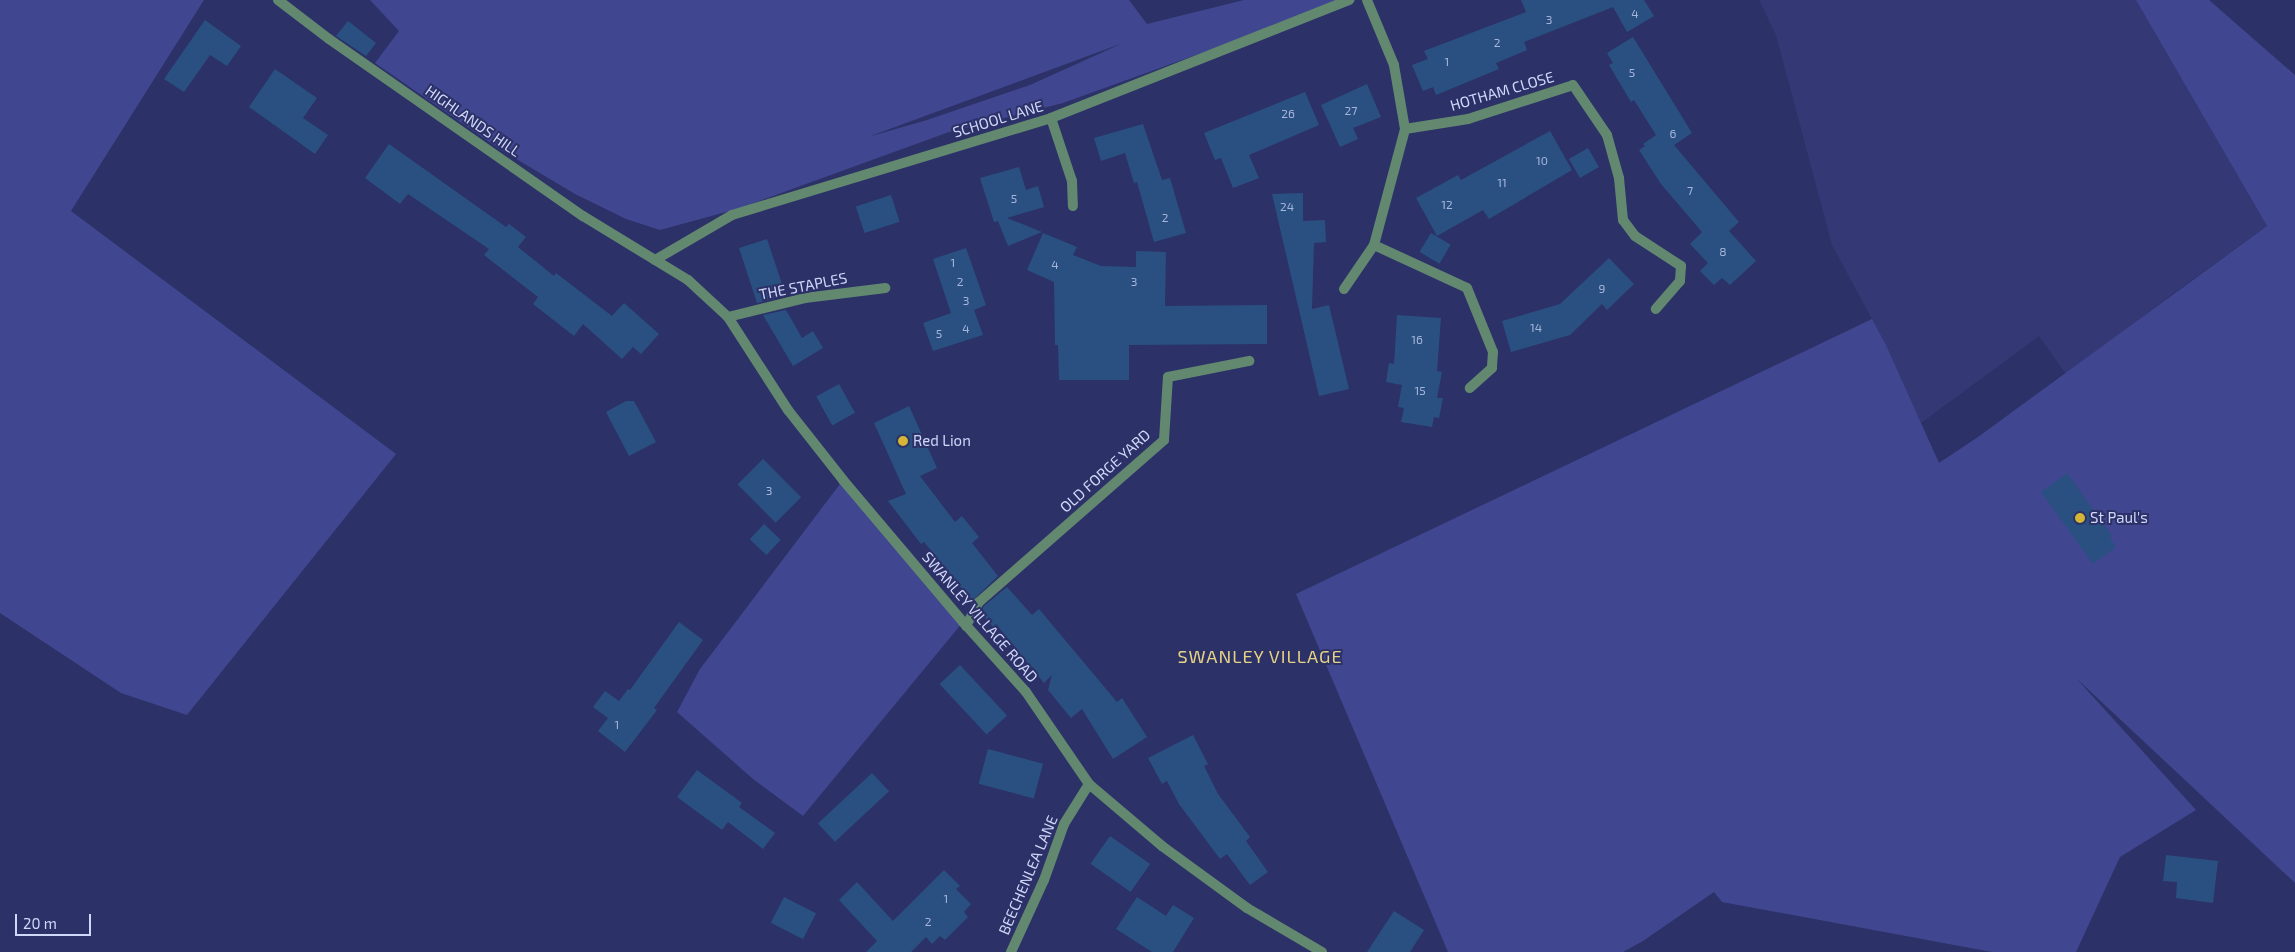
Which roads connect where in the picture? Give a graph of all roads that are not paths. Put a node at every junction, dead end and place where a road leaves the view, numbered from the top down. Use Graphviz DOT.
graph roads {
  1 [pos="278,0"];
  2 [pos="1349,0"];
  3 [pos="1367,0"];
  4 [pos="1051,118"];
  5 [pos="1405,129"];
  6 [pos="1073,206"];
  7 [pos="1374,244"];
  8 [pos="654,260"];
  9 [pos="885,288"];
  10 [pos="1344,289"];
  11 [pos="1656,309"];
  12 [pos="728,317"];
  13 [pos="1249,361"];
  14 [pos="1470,388"];
  15 [pos="966,626"];
  16 [pos="1089,784"];
  17 [pos="1011,952"];
  18 [pos="1322,952"];
  1 -- 8 [label="street, HIGHLANDS HILL"];
  2 -- 4 [label="street, SCHOOL LANE"];
  3 -- 5 [label="street"];
  4 -- 6 [label="street"];
  4 -- 8 [label="street, SCHOOL LANE"];
  5 -- 7 [label="street"];
  5 -- 11 [label="street, HOTHAM CLOSE"];
  7 -- 10 [label="street"];
  7 -- 14 [label="street"];
  8 -- 12 [label="street, SWANLEY VILLAGE ROAD"];
  9 -- 12 [label="street, THE STAPLES"];
  12 -- 15 [label="street, SWANLEY VILLAGE ROAD"];
  13 -- 15 [label="street, OLD FORGE YARD"];
  15 -- 16 [label="street, SWANLEY VILLAGE ROAD"];
  16 -- 17 [label="street, BEECHENLEA LANE"];
  16 -- 18 [label="street, SWANLEY VILLAGE ROAD"];
}
